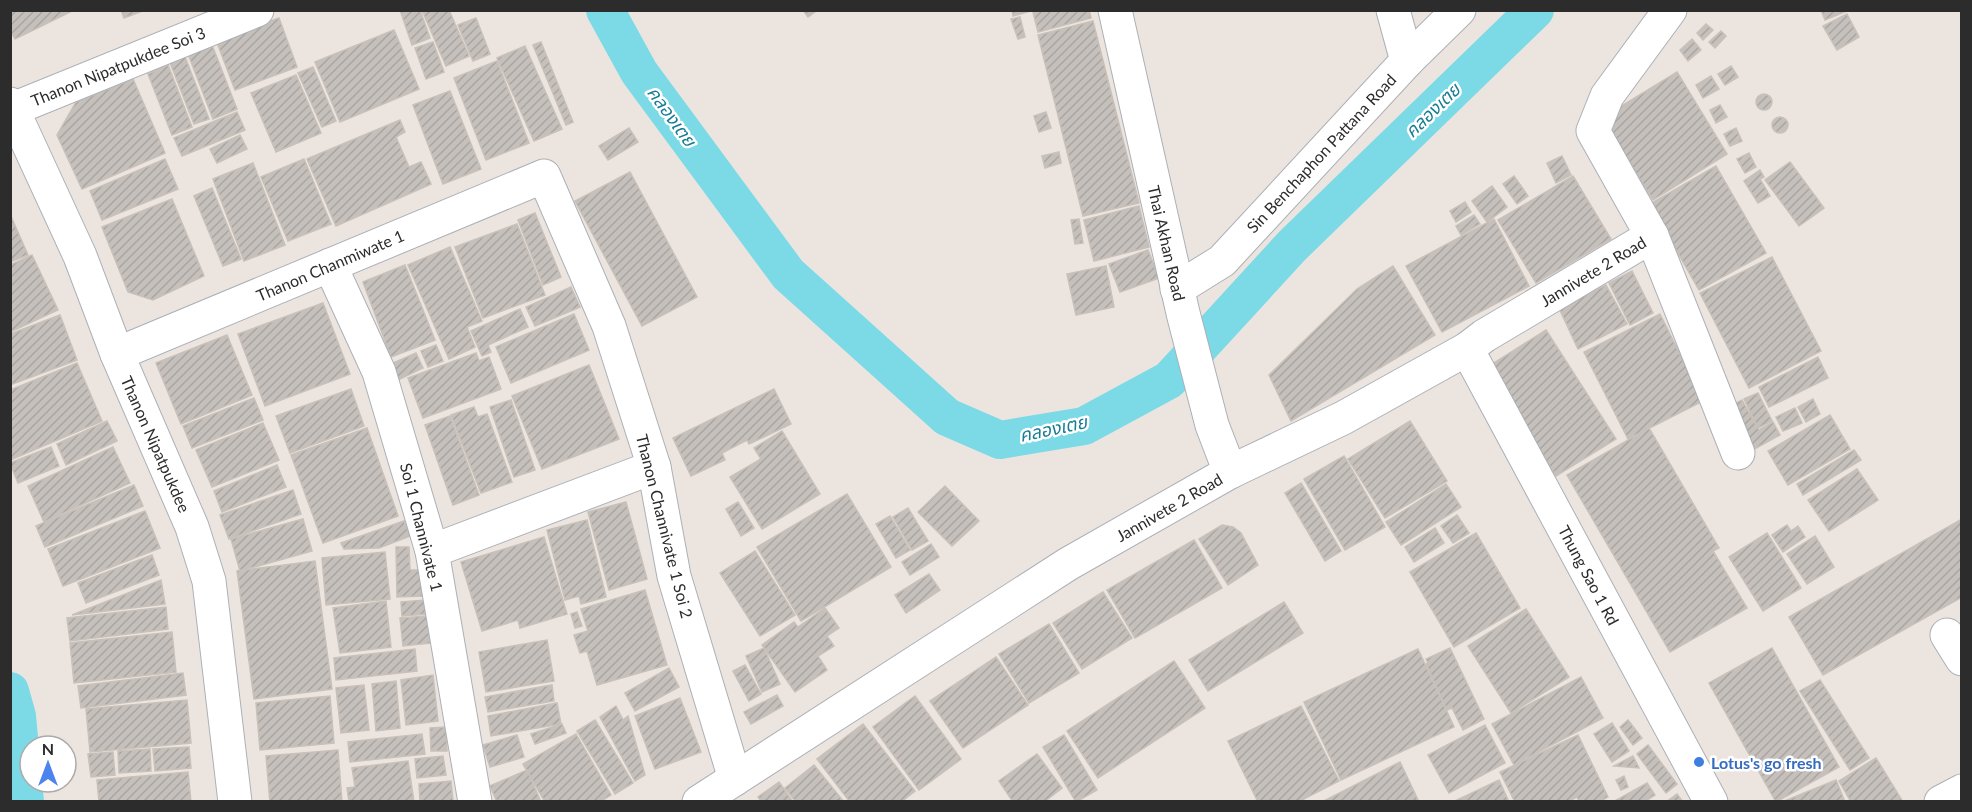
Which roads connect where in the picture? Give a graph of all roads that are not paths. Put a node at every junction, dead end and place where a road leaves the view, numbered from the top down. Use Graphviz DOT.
graph roads {
  1 [pos="257,10"];
  2 [pos="1115,10"];
  3 [pos="1393,10"];
  4 [pos="1459,10"];
  5 [pos="1670,10"];
  6 [pos="1407,61"];
  7 [pos="11,106"];
  8 [pos="544,176"];
  9 [pos="1652,236"];
  10 [pos="330,265"];
  11 [pos="1180,301"];
  12 [pos="1467,349"];
  13 [pos="117,354"];
  14 [pos="1738,453"];
  15 [pos="654,467"];
  16 [pos="1230,472"];
  17 [pos="432,551"];
  18 [pos="735,779"];
  19 [pos="1962,791"];
  20 [pos="235,801"];
  21 [pos="475,801"];
  22 [pos="699,801"];
  23 [pos="1711,801"];
  24 [pos="1941,801"];
  1 -- 7 [label="street, Thanon Nipatpukdee Soi 3"];
  2 -- 11 [label="street, Thai Akhan Road"];
  3 -- 6 [label="street"];
  4 -- 6 [label="street, Sin Benchaphon Pattana Road"];
  5 -- 9 [label="street"];
  6 -- 11 [label="street, Sin Benchaphon Pattana Road"];
  7 -- 13 [label="street, Thanon Nipatpukdee"];
  8 -- 10 [label="street, Thanon Chanmiwate 1"];
  8 -- 15 [label="street, Thanon Channivate 1 Soi 2"];
  9 -- 12 [label="street, Jannivete 2 Road"];
  9 -- 14 [label="street"];
  10 -- 13 [label="street, Thanon Chanmiwate 1"];
  10 -- 17 [label="street, Soi 1 Channivate 1"];
  11 -- 16 [label="street, Thai Akhan Road"];
  12 -- 16 [label="street, Jannivete 2 Road"];
  12 -- 23 [label="street, Thung Sao 1 Rd"];
  13 -- 20 [label="street, Thanon Nipatpukdee"];
  15 -- 17 [label="street"];
  15 -- 18 [label="street, Thanon Channivate 1 Soi 2"];
  16 -- 18 [label="street, Jannivete 2 Road"];
  17 -- 21 [label="street, Soi 1 Channivate 1"];
  18 -- 22 [label="street, Jannivete 2 Road"];
  19 -- 24 [label="street"];
}
